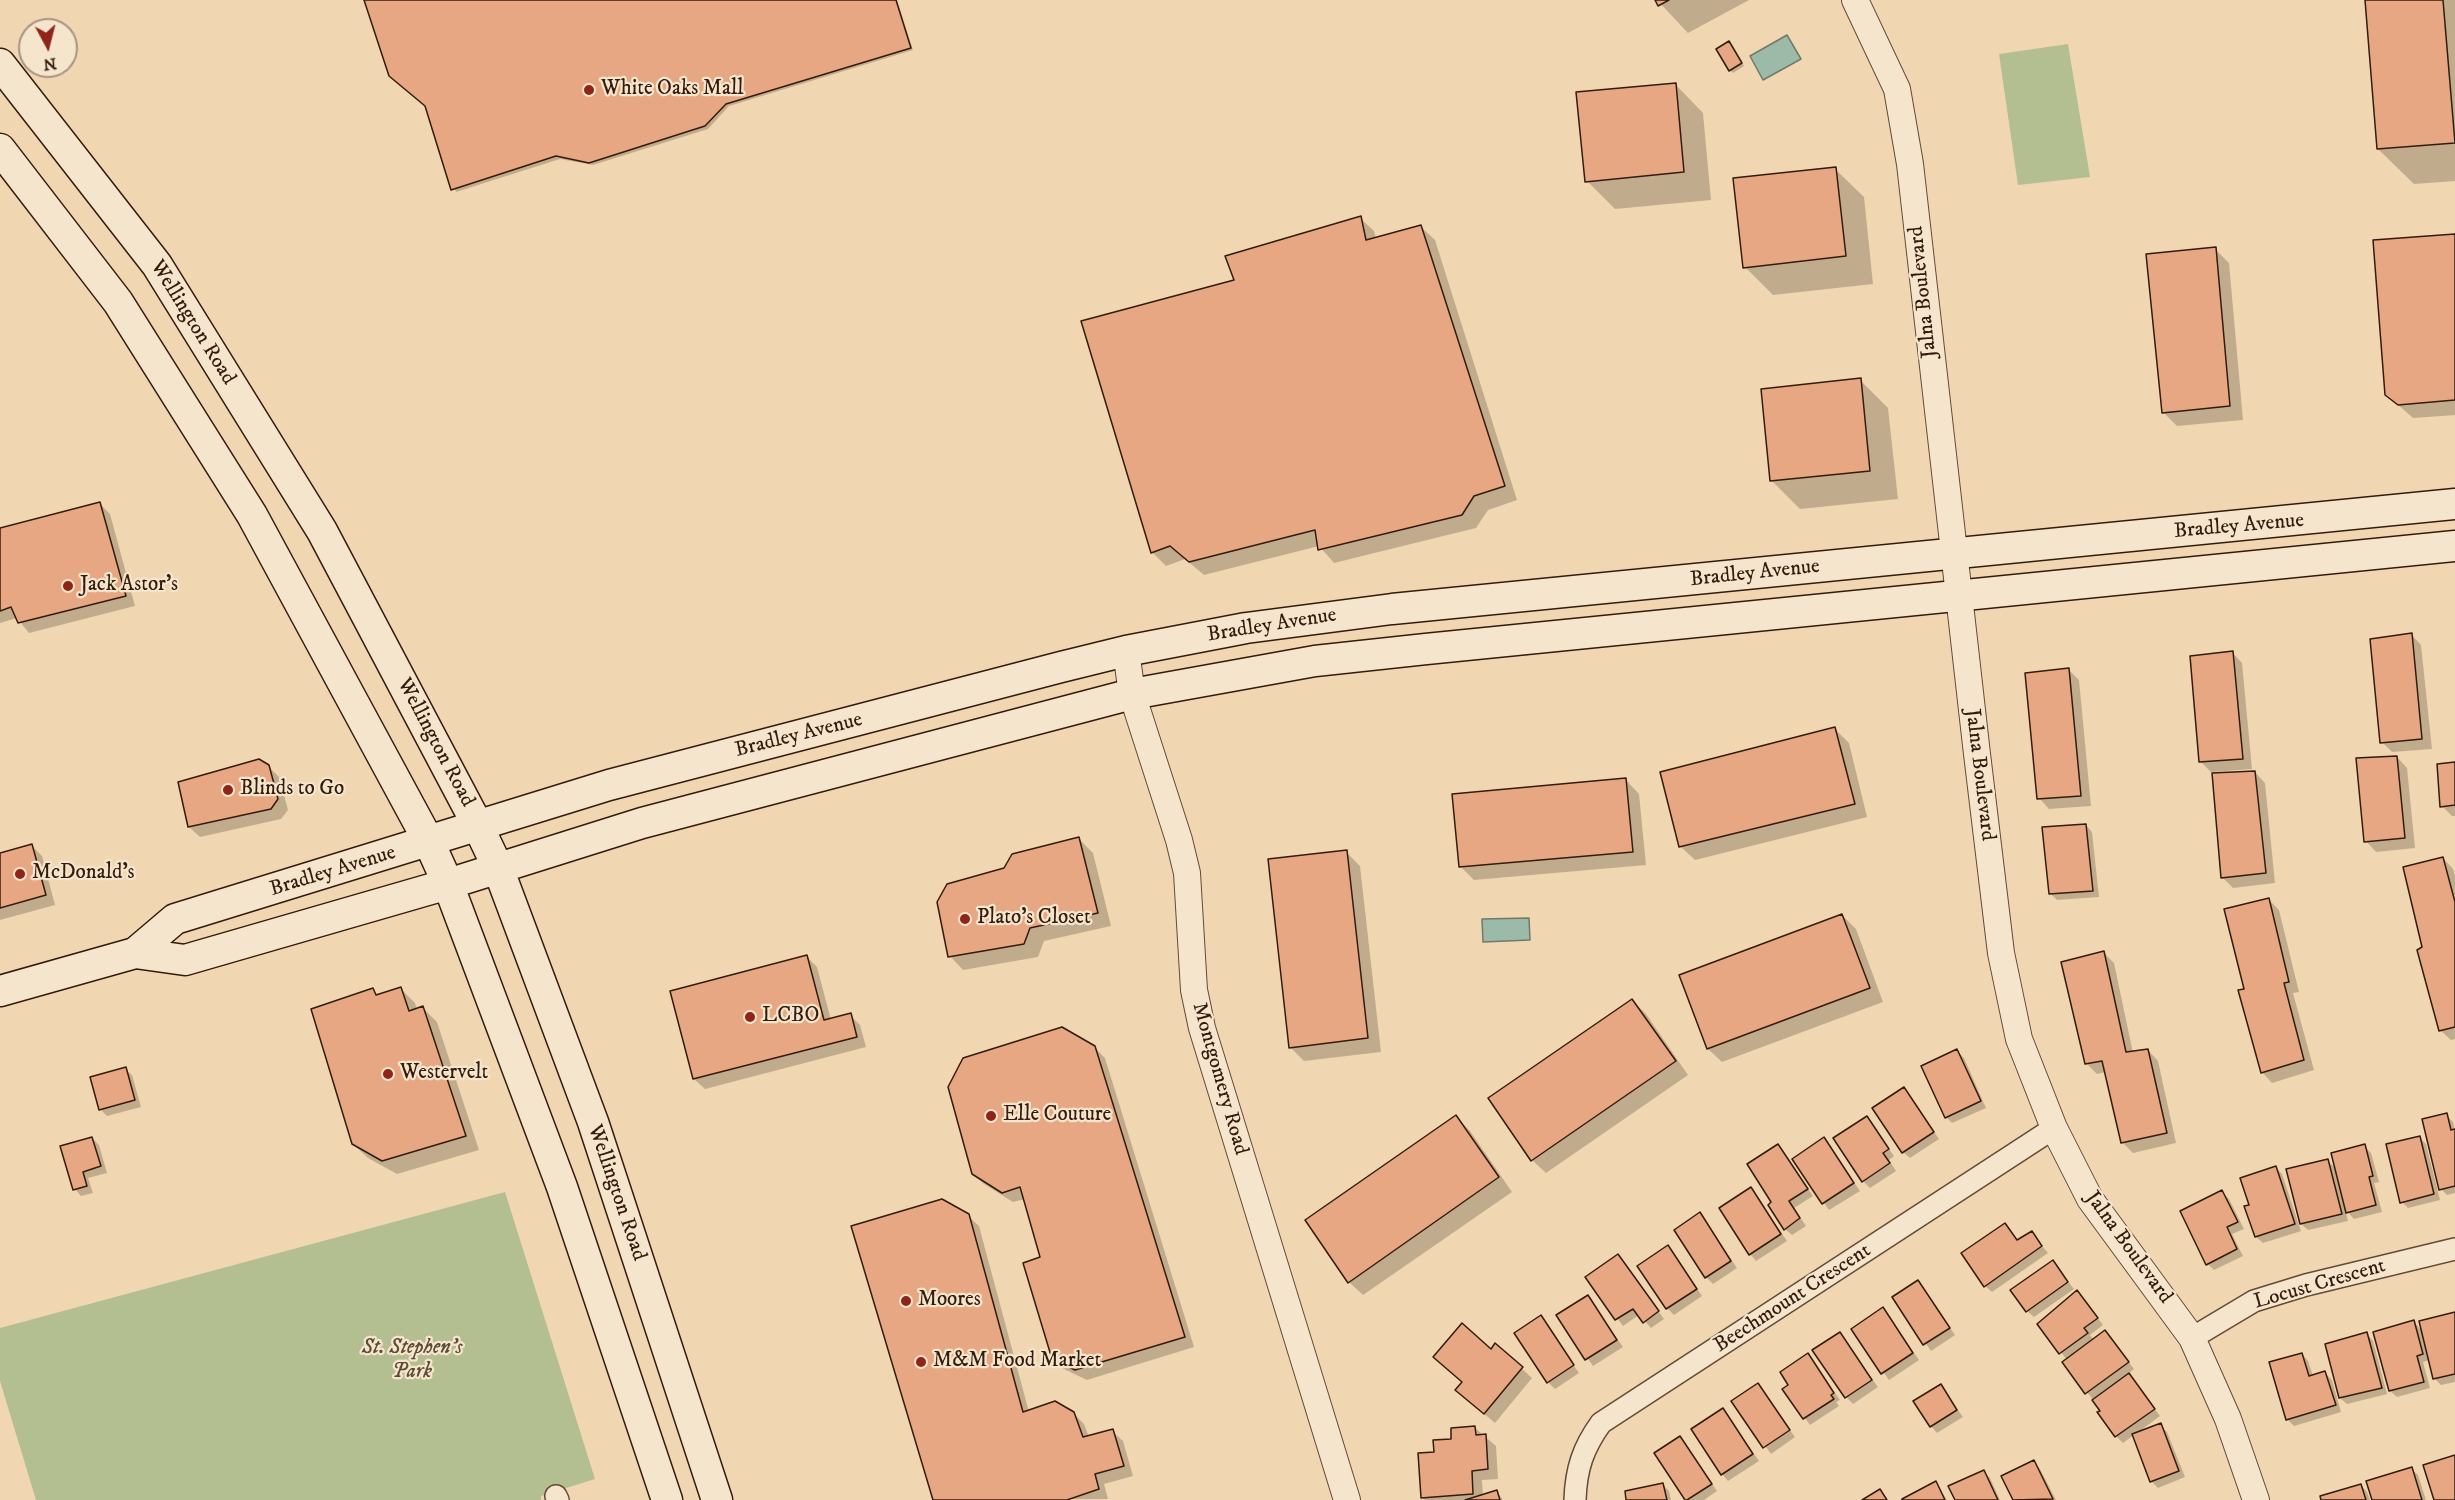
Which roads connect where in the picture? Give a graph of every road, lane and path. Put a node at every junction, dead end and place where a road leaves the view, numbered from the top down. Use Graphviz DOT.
graph roads {
  1 [pos="1855,0"];
  2 [pos="0,64"];
  3 [pos="0,149"];
  4 [pos="2455,504"];
  5 [pos="2455,546"];
  6 [pos="1952,554"];
  7 [pos="1957,596"];
  8 [pos="1126,651"];
  9 [pos="1132,694"];
  10 [pos="478,826"];
  11 [pos="429,842"];
  12 [pos="498,868"];
  13 [pos="448,884"];
  14 [pos="135,953"];
  15 [pos="0,992"];
  16 [pos="2054,1128"];
  17 [pos="2455,1249"];
  18 [pos="2192,1338"];
  19 [pos="667,1500"];
  20 [pos="717,1500"];
  21 [pos="1347,1500"];
  22 [pos="1575,1500"];
  23 [pos="2256,1500"];
  1 -- 6 [label="street, Jalna Boulevard"];
  2 -- 10 [label="main road, Wellington Road"];
  3 -- 11 [label="main road"];
  4 -- 6 [label="main road, Bradley Avenue"];
  5 -- 7 [label="main road, Bradley Avenue"];
  6 -- 7 [label="street, Jalna Boulevard"];
  6 -- 8 [label="main road, Bradley Avenue"];
  7 -- 9 [label="main road, Bradley Avenue"];
  7 -- 16 [label="street, Jalna Boulevard"];
  8 -- 9 [label="street, Montgomery Road"];
  8 -- 10 [label="main road, Bradley Avenue"];
  9 -- 12 [label="main road, Bradley Avenue"];
  9 -- 21 [label="street, Montgomery Road"];
  10 -- 11 [label="main road, Bradley Avenue"];
  10 -- 12 [label="main road, Wellington Road"];
  11 -- 13 [label="main road"];
  11 -- 14 [label="main road, Bradley Avenue"];
  12 -- 13 [label="main road, Bradley Avenue"];
  12 -- 20 [label="main road, Wellington Road"];
  13 -- 14 [label="main road, Bradley Avenue"];
  13 -- 19 [label="main road"];
  14 -- 15 [label="main road, Bradley Avenue"];
  16 -- 18 [label="street, Jalna Boulevard"];
  16 -- 22 [label="street, Beechmount Crescent"];
  17 -- 18 [label="street, Locust Crescent"];
  18 -- 23 [label="street, Jalna Boulevard"];
}
